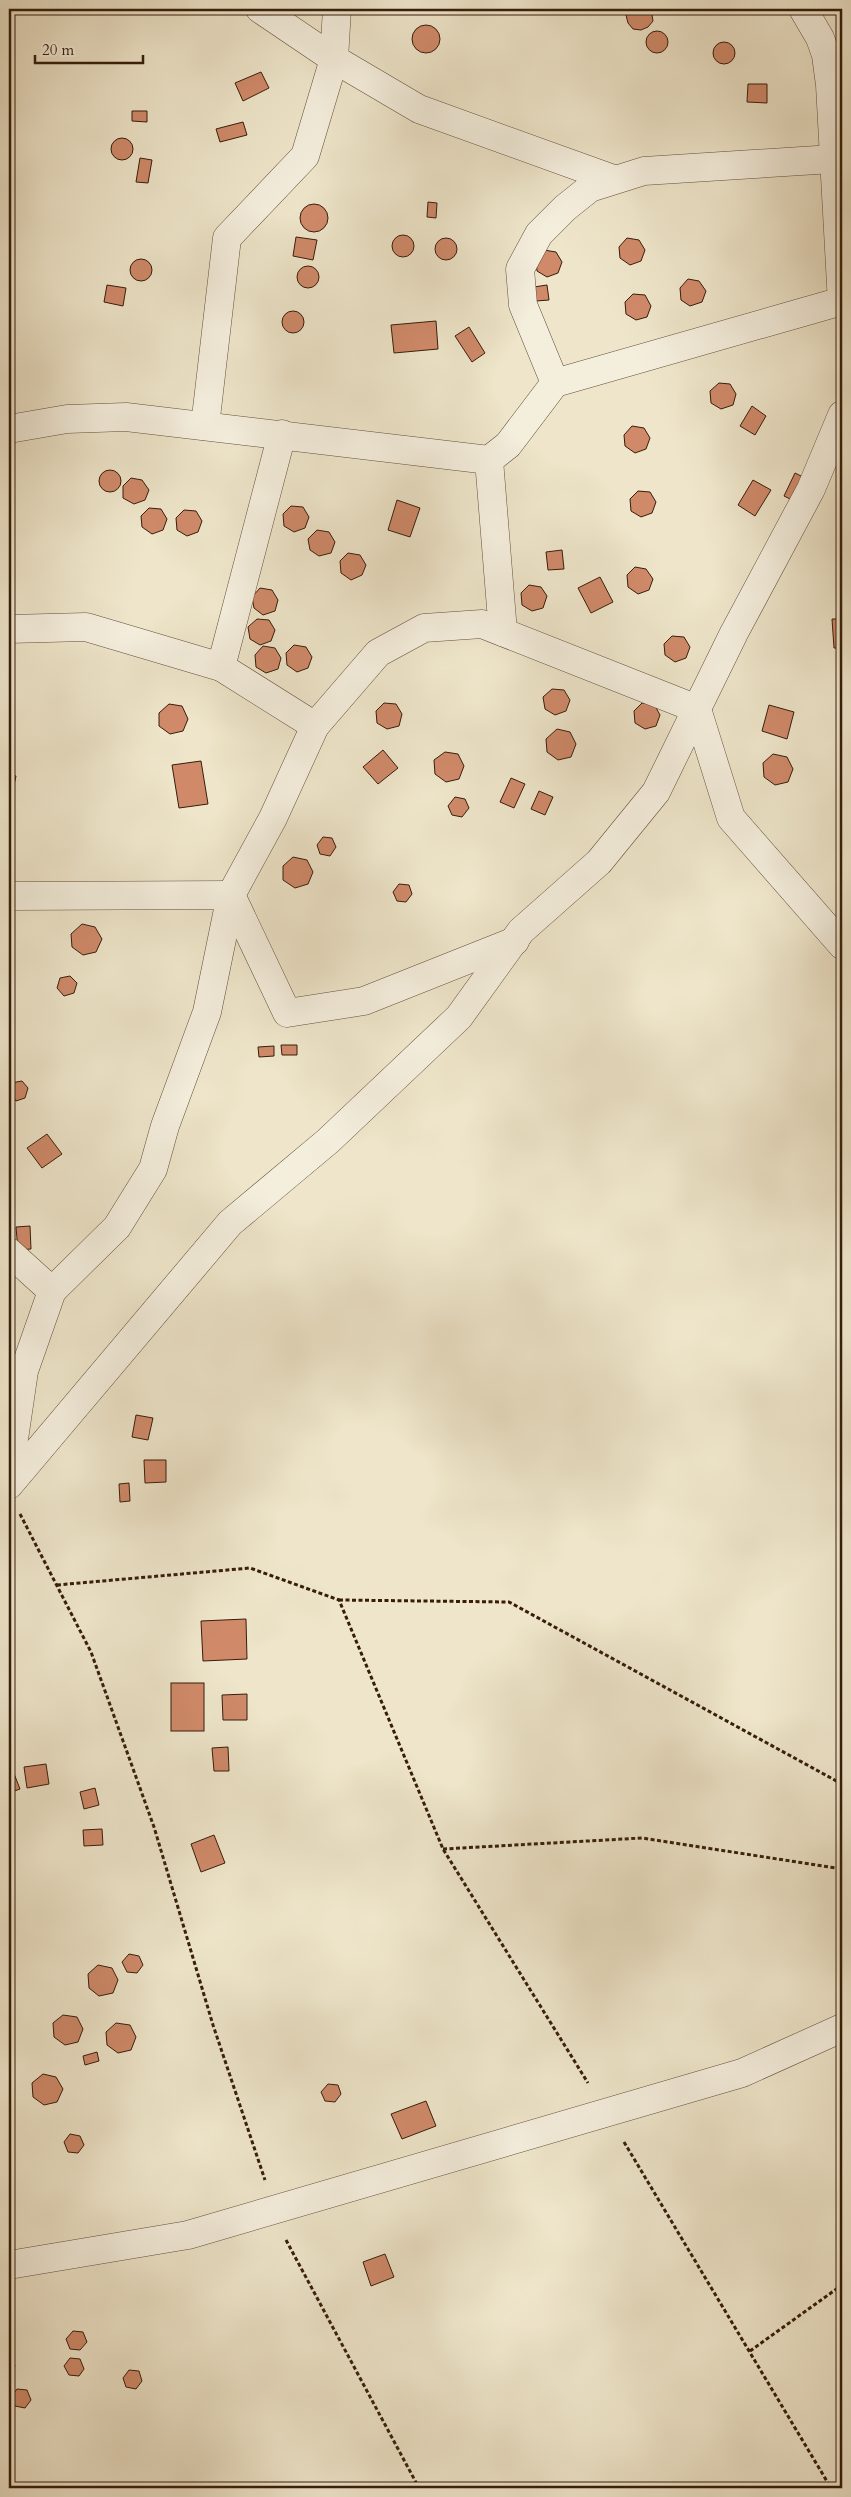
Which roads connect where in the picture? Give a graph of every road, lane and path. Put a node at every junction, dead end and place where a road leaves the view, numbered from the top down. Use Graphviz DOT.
graph roads {
  1 [pos="260,9"];
  2 [pos="337,9"];
  3 [pos="804,10"];
  4 [pos="334,59"];
  5 [pos="833,159"];
  6 [pos="614,179"];
  7 [pos="842,302"];
  8 [pos="555,384"];
  9 [pos="842,415"];
  10 [pos="205,426"];
  11 [pos="9,429"];
  12 [pos="282,434"];
  13 [pos="489,460"];
  14 [pos="9,629"];
  15 [pos="503,632"];
  16 [pos="221,667"];
  17 [pos="697,709"];
  18 [pos="314,726"];
  19 [pos="9,875"];
  20 [pos="231,895"];
  21 [pos="9,896"];
  22 [pos="36,896"];
  23 [pos="515,941"];
  24 [pos="842,945"];
  25 [pos="9,1252"];
  26 [pos="52,1291"];
  27 [pos="9,1473"];
  28 [pos="13,1497"];
  29 [pos="57,1585"];
  30 [pos="339,1600"];
  31 [pos="842,1784"];
  32 [pos="443,1848"];
  33 [pos="842,1869"];
  34 [pos="842,2028"];
  35 [pos="607,2114"];
  36 [pos="275,2209"];
  37 [pos="9,2265"];
  38 [pos="842,2285"];
  39 [pos="750,2352"];
  40 [pos="419,2488"];
  41 [pos="831,2488"];
  1 -- 4 [label="street"];
  2 -- 4 [label="street"];
  3 -- 5 [label="street"];
  4 -- 6 [label="street"];
  4 -- 10 [label="street"];
  5 -- 6 [label="street"];
  5 -- 7 [label="street"];
  6 -- 8 [label="street"];
  7 -- 8 [label="street"];
  8 -- 13 [label="street"];
  9 -- 17 [label="street"];
  10 -- 11 [label="street"];
  10 -- 12 [label="street"];
  12 -- 13 [label="street"];
  12 -- 16 [label="street"];
  13 -- 15 [label="street"];
  14 -- 16 [label="street"];
  15 -- 17 [label="street"];
  15 -- 18 [label="street"];
  16 -- 18 [label="street"];
  17 -- 23 [label="street"];
  17 -- 24 [label="street"];
  18 -- 20 [label="street"];
  19 -- 22 [label="street"];
  20 -- 22 [label="street"];
  20 -- 23 [label="street"];
  20 -- 26 [label="street"];
  21 -- 22 [label="street"];
  23 -- 28 [label="street"];
  25 -- 26 [label="street"];
  26 -- 27 [label="street"];
  28 -- 29 [label="path"];
  29 -- 30 [label="path"];
  29 -- 36 [label="path"];
  30 -- 31 [label="path"];
  30 -- 32 [label="path"];
  32 -- 33 [label="path"];
  32 -- 35 [label="path"];
  34 -- 35 [label="street"];
  35 -- 36 [label="street"];
  35 -- 39 [label="path"];
  36 -- 37 [label="street"];
  36 -- 40 [label="path"];
  38 -- 39 [label="path"];
  39 -- 41 [label="path"];
}
